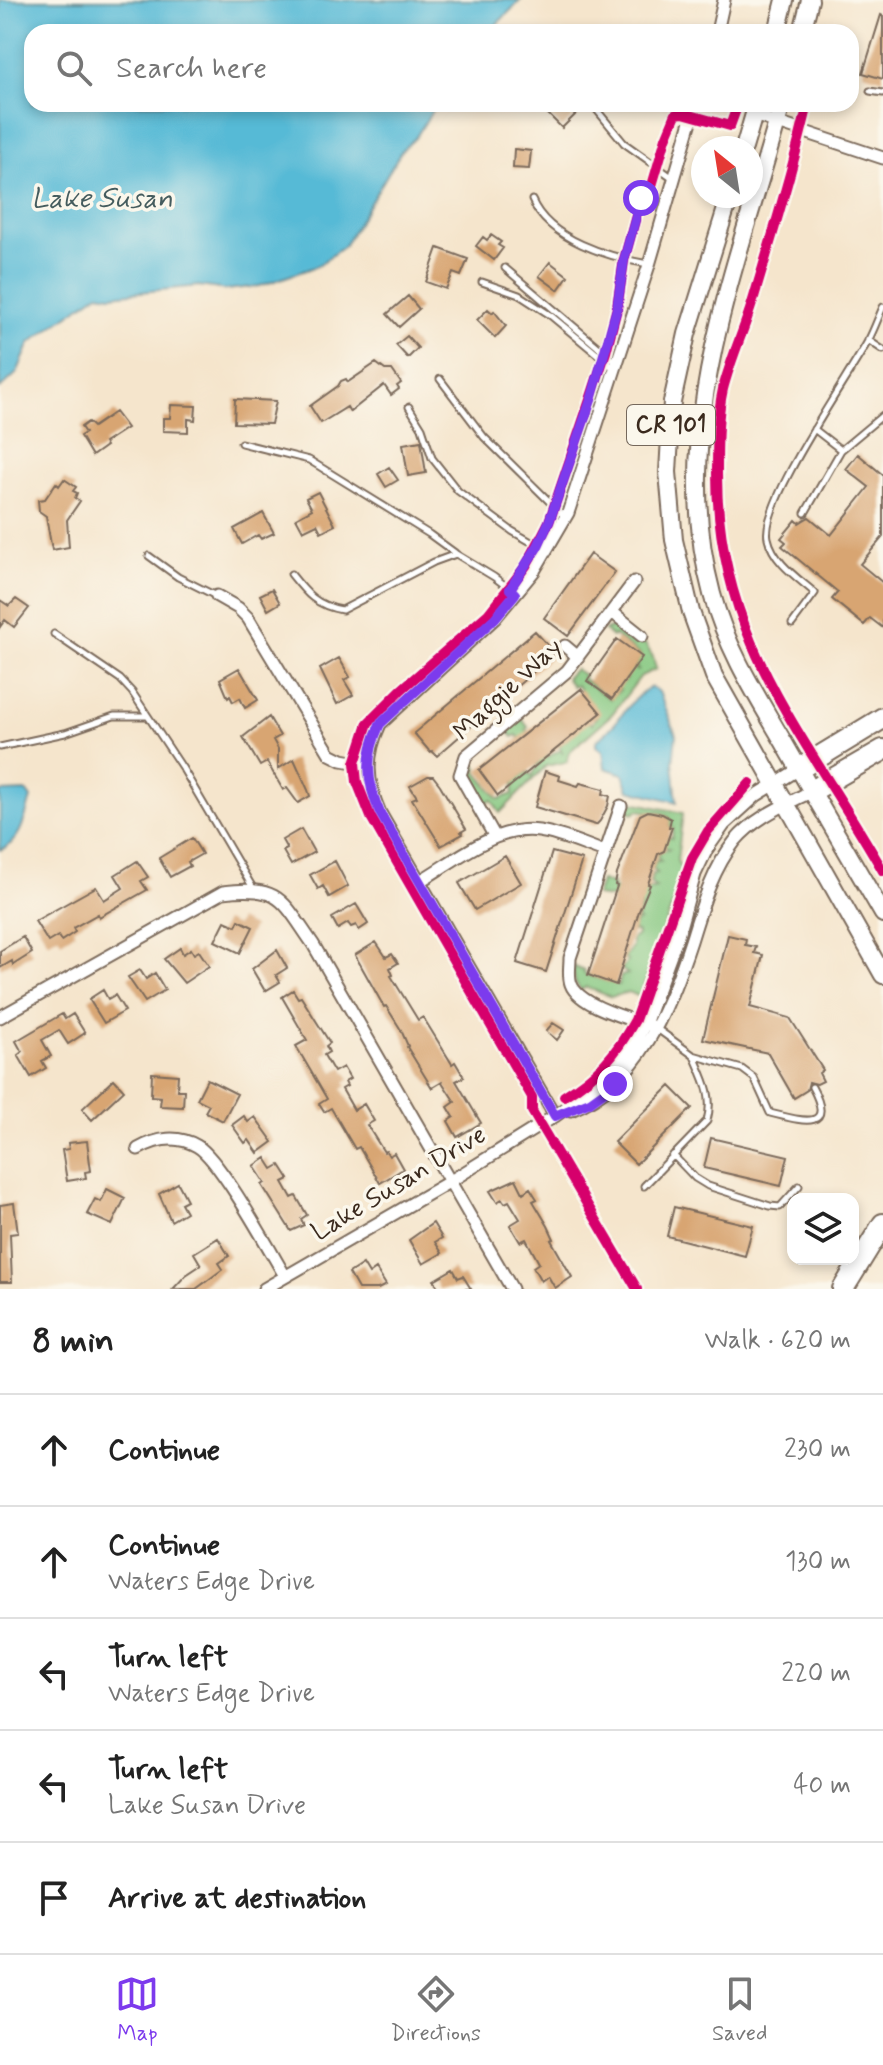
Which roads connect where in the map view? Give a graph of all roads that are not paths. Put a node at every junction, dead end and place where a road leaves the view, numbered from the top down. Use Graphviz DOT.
graph roads {
  1 [pos="724,0"];
  2 [pos="785,0"];
  3 [pos="810,0"];
  4 [pos="719,24"];
  5 [pos="779,24"];
  6 [pos="804,24"];
  7 [pos="870,91"];
  8 [pos="883,93"];
  9 [pos="598,112"];
  10 [pos="694,112"];
  11 [pos="754,112"];
  12 [pos="758,112"];
  13 [pos="780,112"];
  14 [pos="777,123"];
  15 [pos="747,136"];
  16 [pos="883,158"];
  17 [pos="674,179"];
  18 [pos="532,200"];
  19 [pos="726,208"];
  20 [pos="649,265"];
  21 [pos="505,268"];
  22 [pos="482,282"];
  23 [pos="883,307"];
  24 [pos="868,340"];
  25 [pos="883,350"];
  26 [pos="617,367"];
  27 [pos="440,379"];
  28 [pos="409,407"];
  29 [pos="883,415"];
  30 [pos="814,429"];
  31 [pos="241,443"];
  32 [pos="841,450"];
  33 [pos="805,513"];
  34 [pos="566,517"];
  35 [pos="546,551"];
  36 [pos="456,554"];
  37 [pos="149,556"];
  38 [pos="291,574"];
  39 [pos="634,582"];
  40 [pos="515,594"];
  41 [pos="217,596"];
  42 [pos="612,612"];
  43 [pos="792,624"];
  44 [pos="54,634"];
  45 [pos="642,636"];
  46 [pos="565,646"];
  47 [pos="578,657"];
  48 [pos="146,716"];
  49 [pos="883,718"];
  50 [pos="0,747"];
  51 [pos="883,750"];
  52 [pos="369,765"];
  53 [pos="799,769"];
  54 [pos="775,783"];
  55 [pos="812,791"];
  56 [pos="788,804"];
  57 [pos="621,806"];
  58 [pos="495,837"];
  59 [pos="605,852"];
  60 [pos="420,881"];
  61 [pos="253,888"];
  62 [pos="883,914"];
  63 [pos="883,975"];
  64 [pos="0,1017"];
  65 [pos="650,1026"];
  66 [pos="693,1055"];
  67 [pos="812,1087"];
  68 [pos="555,1116"];
  69 [pos="138,1149"];
  70 [pos="673,1155"];
  71 [pos="449,1182"];
  72 [pos="644,1186"];
  73 [pos="799,1186"];
  74 [pos="883,1224"];
  75 [pos="285,1276"];
  76 [pos="264,1289"];
  77 [pos="512,1289"];
  78 [pos="843,1289"];
  1 -- 4 [label="street"];
  2 -- 5 [label="main road"];
  3 -- 6 [label="main road"];
  7 -- 8 [label="lane"];
  9 -- 17 [label="lane"];
  10 -- 17 [label="street"];
  11 -- 15 [label="main road"];
  12 -- 14 [label="street"];
  13 -- 14 [label="main road, CR 101"];
  14 -- 16 [label="street"];
  14 -- 53 [label="main road, CR 101"];
  17 -- 20 [label="street"];
  18 -- 20 [label="lane"];
  19 -- 54 [label="main road, CR 101"];
  20 -- 26 [label="street"];
  21 -- 26 [label="lane"];
  22 -- 26 [label="lane"];
  23 -- 24 [label="lane"];
  24 -- 25 [label="lane"];
  24 -- 30 [label="lane"];
  26 -- 34 [label="street"];
  27 -- 34 [label="lane"];
  28 -- 35 [label="lane"];
  29 -- 32 [label="lane"];
  30 -- 32 [label="lane"];
  30 -- 43 [label="lane"];
  31 -- 36 [label="lane"];
  32 -- 33 [label="lane"];
  34 -- 35 [label="street"];
  35 -- 40 [label="street"];
  36 -- 38 [label="lane"];
  36 -- 40 [label="lane"];
  37 -- 41 [label="lane"];
  39 -- 42 [label="street, Maggie Way"];
  40 -- 52 [label="street"];
  41 -- 52 [label="street"];
  42 -- 45 [label="street"];
  42 -- 47 [label="street, Maggie Way"];
  44 -- 48 [label="lane"];
  46 -- 47 [label="street"];
  47 -- 58 [label="street, Maggie Way"];
  48 -- 50 [label="lane"];
  48 -- 61 [label="lane"];
  49 -- 53 [label="highway"];
  51 -- 55 [label="highway"];
  52 -- 60 [label="street"];
  53 -- 54 [label="street, Lake Susan Drive"];
  53 -- 55 [label="main road, CR 101"];
  54 -- 56 [label="main road, CR 101"];
  54 -- 65 [label="street, Lake Susan Drive"];
  55 -- 56 [label="street, Lake Susan Drive"];
  55 -- 62 [label="main road, CR 101"];
  56 -- 63 [label="main road, CR 101"];
  56 -- 65 [label="street, Lake Susan Drive"];
  57 -- 59 [label="street"];
  58 -- 59 [label="street"];
  58 -- 60 [label="street"];
  59 -- 65 [label="street"];
  60 -- 68 [label="street"];
  61 -- 64 [label="street"];
  61 -- 71 [label="street"];
  65 -- 66 [label="lane"];
  65 -- 68 [label="street, Lake Susan Drive"];
  66 -- 67 [label="lane"];
  66 -- 70 [label="lane"];
  68 -- 71 [label="street, Lake Susan Drive"];
  69 -- 75 [label="street"];
  70 -- 72 [label="lane"];
  70 -- 73 [label="lane"];
  71 -- 75 [label="street, Lake Susan Drive"];
  71 -- 77 [label="street"];
  74 -- 78 [label="highway"];
  75 -- 76 [label="street, Lake Susan Drive"];
}
